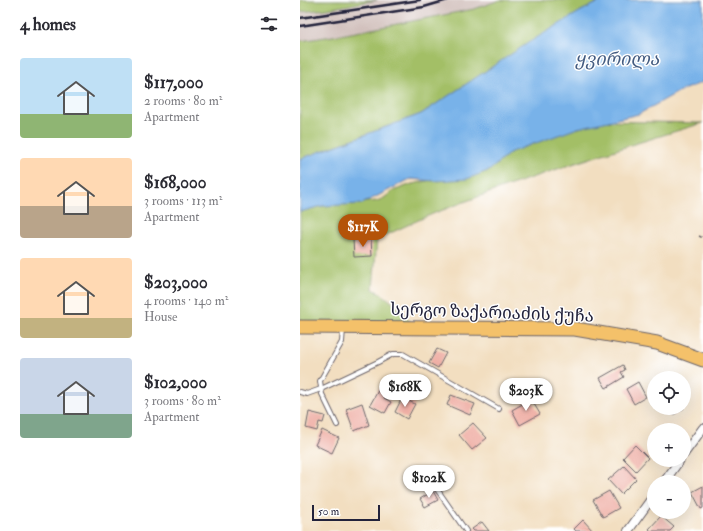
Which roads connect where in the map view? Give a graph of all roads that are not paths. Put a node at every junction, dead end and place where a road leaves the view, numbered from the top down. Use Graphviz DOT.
graph roads {
  1 [pos="300,327"];
  2 [pos="344,327"];
  3 [pos="703,360"];
  4 [pos="321,389"];
  5 [pos="300,392"];
  6 [pos="499,409"];
  7 [pos="338,425"];
  8 [pos="703,428"];
  9 [pos="691,444"];
  10 [pos="432,482"];
  11 [pos="647,505"];
  12 [pos="466,531"];
  13 [pos="628,531"];
  1 -- 2 [label="main road, სერგო ზაქარიაძის ქუჩა"];
  2 -- 3 [label="main road, სერგო ზაქარიაძის ქუჩა"];
  2 -- 4 [label="lane"];
  4 -- 5 [label="lane"];
  4 -- 6 [label="lane"];
  4 -- 7 [label="lane"];
  8 -- 9 [label="street"];
  10 -- 12 [label="lane"];
  11 -- 13 [label="street"];
}
